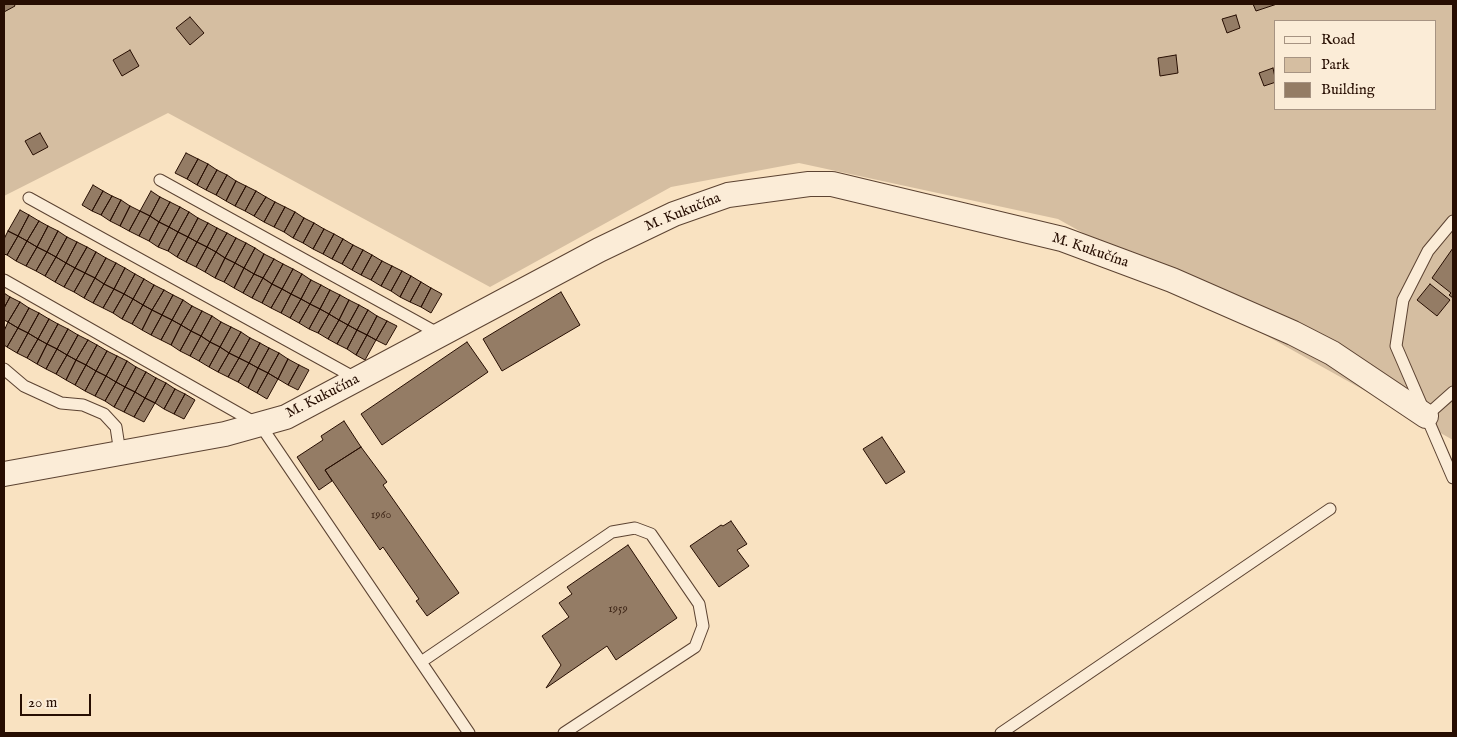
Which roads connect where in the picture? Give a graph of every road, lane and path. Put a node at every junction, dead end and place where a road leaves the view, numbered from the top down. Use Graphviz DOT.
graph roads {
  1 [pos="160,180"];
  2 [pos="30,198"];
  3 [pos="1453,222"];
  4 [pos="4,280"];
  5 [pos="441,335"];
  6 [pos="4,369"];
  7 [pos="358,380"];
  8 [pos="1453,392"];
  9 [pos="1426,416"];
  10 [pos="261,426"];
  11 [pos="120,453"];
  12 [pos="4,474"];
  13 [pos="1453,478"];
  14 [pos="1330,509"];
  15 [pos="421,662"];
  16 [pos="469,733"];
  17 [pos="564,733"];
  18 [pos="1001,733"];
  1 -- 5 [label="lane"];
  2 -- 7 [label="lane"];
  3 -- 9 [label="lane"];
  4 -- 10 [label="lane"];
  5 -- 7 [label="street, M. Kukučína"];
  5 -- 9 [label="street, M. Kukučína"];
  6 -- 11 [label="lane"];
  7 -- 10 [label="street, M. Kukučína"];
  8 -- 9 [label="lane"];
  9 -- 13 [label="lane"];
  10 -- 11 [label="street, M. Kukučína"];
  10 -- 15 [label="lane"];
  11 -- 12 [label="street, M. Kukučína"];
  14 -- 18 [label="lane"];
  15 -- 16 [label="lane"];
  15 -- 17 [label="lane"];
}
